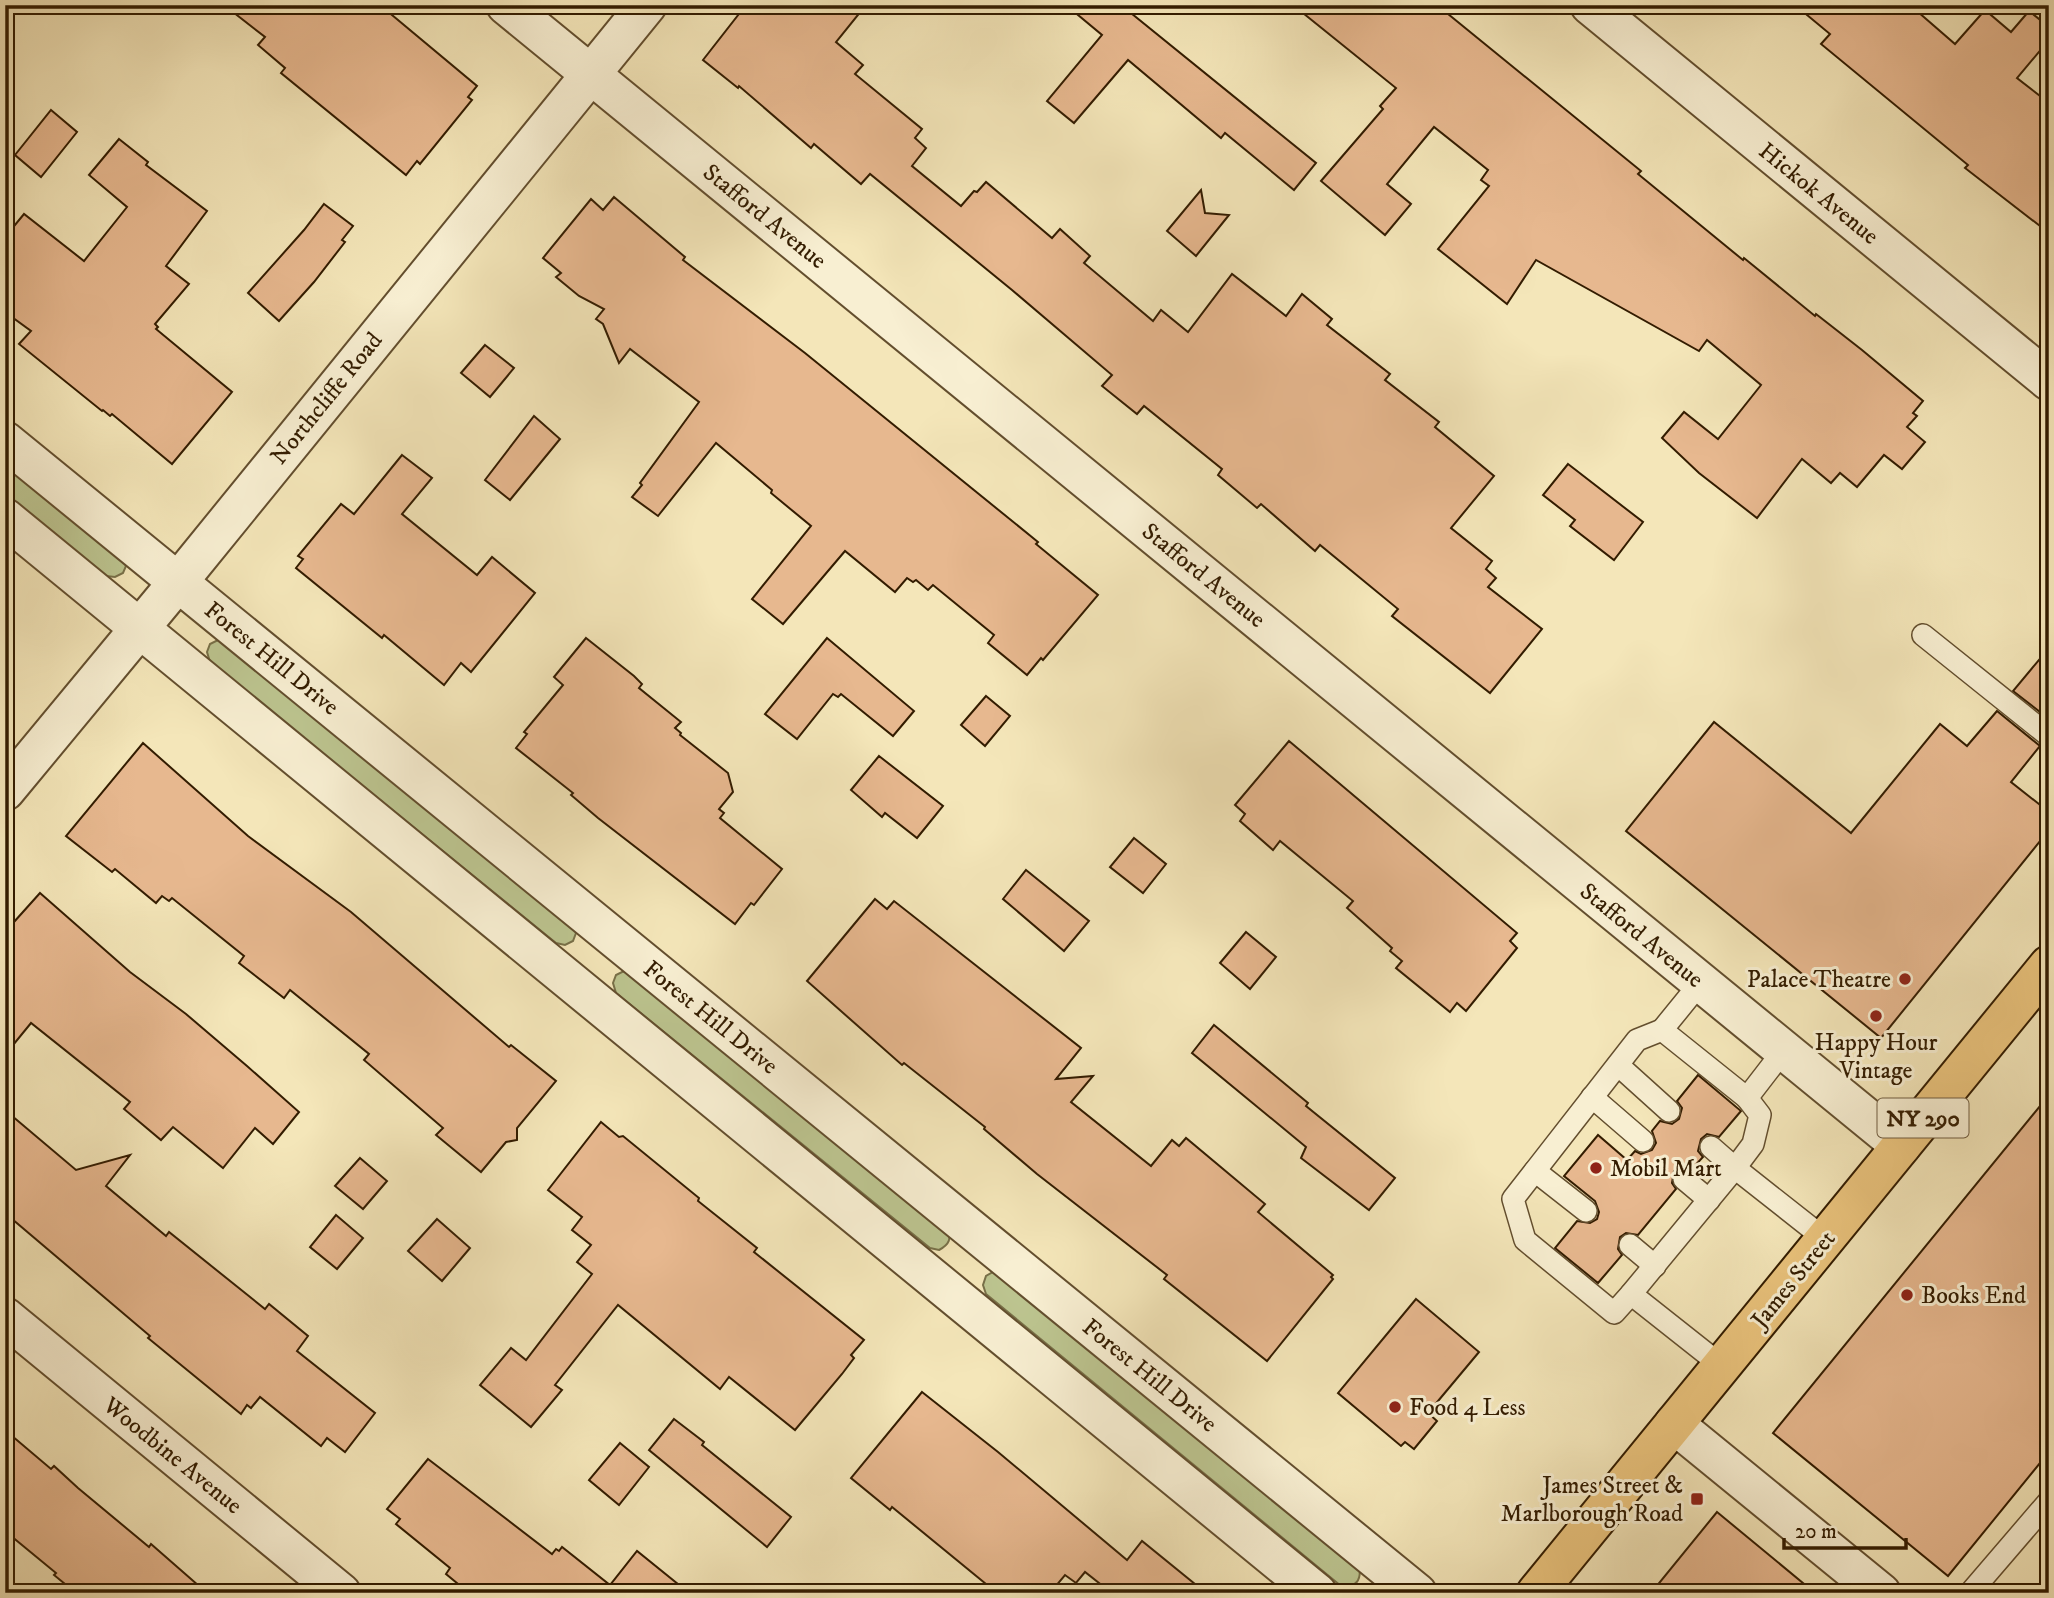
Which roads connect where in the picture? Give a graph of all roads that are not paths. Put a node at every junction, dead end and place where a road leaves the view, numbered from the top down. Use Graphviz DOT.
graph roads {
  1 [pos="506,5"];
  2 [pos="647,5"];
  3 [pos="1590,5"];
  4 [pos="591,74"];
  5 [pos="2049,381"];
  6 [pos="5,441"];
  7 [pos="5,518"];
  8 [pos="178,582"];
  9 [pos="140,628"];
  10 [pos="1923,635"];
  11 [pos="2049,736"];
  12 [pos="5,791"];
  13 [pos="612,936"];
  14 [pos="2049,965"];
  15 [pos="1701,982"];
  16 [pos="573,983"];
  17 [pos="1662,1030"];
  18 [pos="1784,1050"];
  19 [pos="1618,1065"];
  20 [pos="1592,1097"];
  21 [pos="1747,1098"];
  22 [pos="1669,1111"];
  23 [pos="1643,1141"];
  24 [pos="1901,1146"];
  25 [pos="1711,1147"];
  26 [pos="1735,1168"];
  27 [pos="1535,1171"];
  28 [pos="1684,1179"];
  29 [pos="1709,1200"];
  30 [pos="1586,1211"];
  31 [pos="971,1230"];
  32 [pos="1825,1240"];
  33 [pos="1630,1245"];
  34 [pos="1655,1266"];
  35 [pos="932,1278"];
  36 [pos="1631,1294"];
  37 [pos="5,1317"];
  38 [pos="1721,1366"];
  39 [pos="1674,1424"];
  40 [pos="2049,1501"];
  41 [pos="1400,1588"];
  42 [pos="341,1593"];
  43 [pos="1317,1593"];
  44 [pos="1536,1593"];
  45 [pos="1881,1593"];
  46 [pos="1970,1593"];
  1 -- 4 [label="street, Stafford Avenue"];
  2 -- 4 [label="street, Northcliffe Road"];
  3 -- 5 [label="street, Hickok Avenue"];
  4 -- 8 [label="street, Northcliffe Road"];
  4 -- 15 [label="street, Stafford Avenue"];
  6 -- 8 [label="street, Forest Hill Drive"];
  7 -- 9 [label="street"];
  8 -- 9 [label="street, Northcliffe Road"];
  8 -- 13 [label="street, Forest Hill Drive"];
  9 -- 12 [label="street, Northcliffe Road"];
  9 -- 16 [label="street"];
  10 -- 11 [label="lane"];
  13 -- 16 [label="street"];
  13 -- 31 [label="street, Forest Hill Drive"];
  14 -- 24 [label="main road, James Street / NY 290"];
  15 -- 17 [label="lane"];
  15 -- 18 [label="street, Stafford Avenue"];
  16 -- 35 [label="street"];
  17 -- 19 [label="lane"];
  17 -- 21 [label="lane"];
  18 -- 21 [label="lane"];
  18 -- 24 [label="street, Stafford Avenue"];
  19 -- 20 [label="lane"];
  19 -- 22 [label="lane"];
  20 -- 23 [label="lane"];
  20 -- 27 [label="lane"];
  21 -- 26 [label="lane"];
  24 -- 32 [label="main road, James Street / NY 290"];
  25 -- 26 [label="lane"];
  26 -- 29 [label="lane"];
  26 -- 32 [label="lane"];
  27 -- 30 [label="lane"];
  27 -- 36 [label="lane"];
  28 -- 29 [label="lane"];
  29 -- 34 [label="lane"];
  31 -- 35 [label="street"];
  31 -- 41 [label="street, Forest Hill Drive"];
  32 -- 38 [label="main road, James Street / NY 290"];
  33 -- 34 [label="lane"];
  34 -- 36 [label="lane"];
  35 -- 43 [label="street"];
  36 -- 38 [label="lane"];
  37 -- 42 [label="street, Woodbine Avenue"];
  38 -- 39 [label="main road, James Street / NY 290"];
  39 -- 44 [label="main road, James Street / NY 290"];
  39 -- 45 [label="street"];
  40 -- 46 [label="lane"];
}
